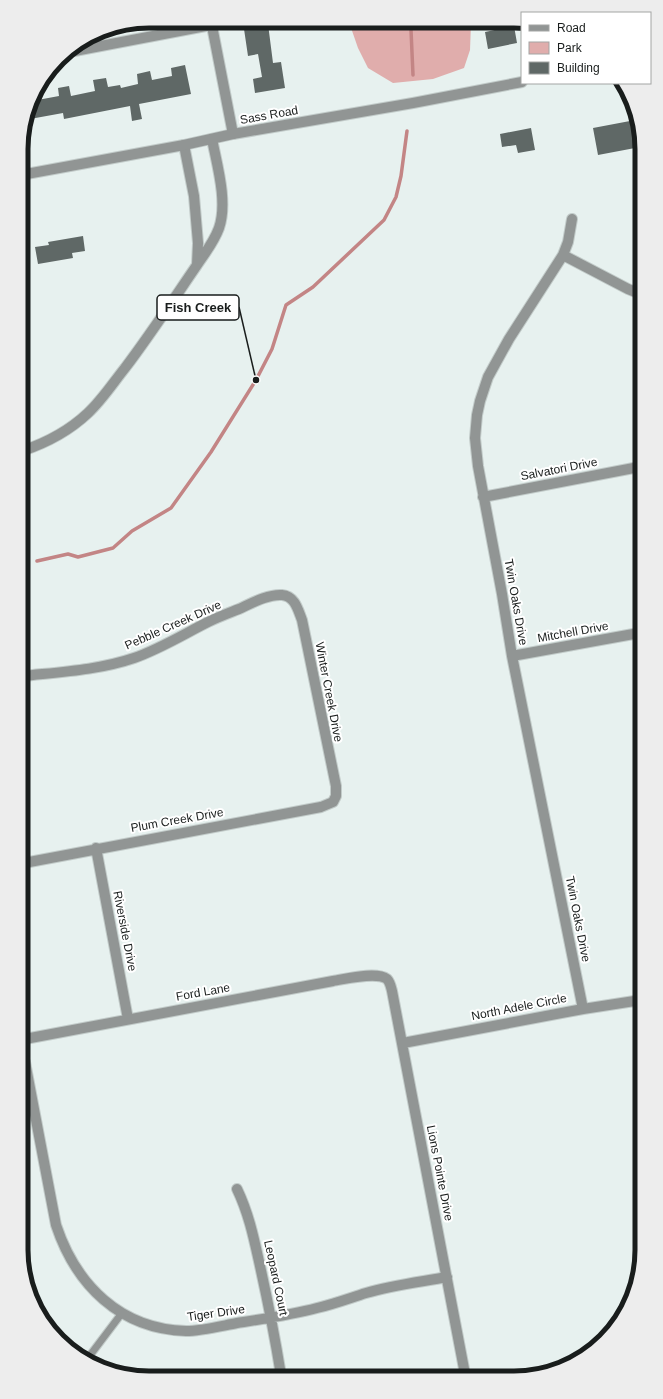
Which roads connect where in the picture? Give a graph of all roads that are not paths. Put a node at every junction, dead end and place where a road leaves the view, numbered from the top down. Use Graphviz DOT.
graph roads {
  1 [pos="186,28"];
  2 [pos="212,28"];
  3 [pos="80,50"];
  4 [pos="521,82"];
  5 [pos="233,134"];
  6 [pos="212,139"];
  7 [pos="184,145"];
  8 [pos="28,174"];
  9 [pos="572,218"];
  10 [pos="563,255"];
  11 [pos="197,265"];
  12 [pos="635,292"];
  13 [pos="28,449"];
  14 [pos="635,468"];
  15 [pos="483,497"];
  16 [pos="283,595"];
  17 [pos="635,634"];
  18 [pos="512,656"];
  19 [pos="28,675"];
  20 [pos="333,802"];
  21 [pos="96,848"];
  22 [pos="28,862"];
  23 [pos="386,979"];
  24 [pos="635,1001"];
  25 [pos="583,1009"];
  26 [pos="128,1019"];
  27 [pos="28,1038"];
  28 [pos="403,1043"];
  29 [pos="28,1078"];
  30 [pos="238,1189"];
  31 [pos="447,1277"];
  32 [pos="122,1313"];
  33 [pos="271,1318"];
  34 [pos="91,1354"];
  35 [pos="280,1371"];
  36 [pos="464,1371"];
  1 -- 3 [label="street"];
  2 -- 5 [label="street"];
  4 -- 5 [label="street, Sass Road"];
  5 -- 6 [label="street, Sass Road"];
  6 -- 7 [label="street, Sass Road"];
  6 -- 11 [label="street"];
  7 -- 8 [label="street, Sass Road"];
  7 -- 11 [label="street"];
  9 -- 10 [label="street, Twin Oaks Drive"];
  10 -- 12 [label="street"];
  10 -- 15 [label="street, Twin Oaks Drive"];
  11 -- 13 [label="street"];
  14 -- 15 [label="street, Salvatori Drive"];
  15 -- 18 [label="street, Twin Oaks Drive"];
  16 -- 19 [label="street, Pebble Creek Drive"];
  16 -- 20 [label="street, Winter Creek Drive"];
  17 -- 18 [label="street, Mitchell Drive"];
  18 -- 25 [label="street, Twin Oaks Drive"];
  20 -- 21 [label="street, Plum Creek Drive"];
  21 -- 22 [label="street, Plum Creek Drive"];
  21 -- 26 [label="street, Riverside Drive"];
  23 -- 26 [label="street, Ford Lane"];
  23 -- 28 [label="street, Lions Pointe Drive"];
  24 -- 25 [label="street, North Adele Circle"];
  25 -- 28 [label="street, North Adele Circle"];
  26 -- 27 [label="street, Ford Lane"];
  28 -- 31 [label="street, Lions Pointe Drive"];
  29 -- 32 [label="street, Tiger Drive"];
  30 -- 33 [label="street, Leopard Court"];
  31 -- 33 [label="street, Tiger Drive"];
  31 -- 36 [label="street, Lions Pointe Drive"];
  32 -- 33 [label="street, Tiger Drive"];
  32 -- 34 [label="lane"];
  33 -- 35 [label="street, Leopard Court"];
}
